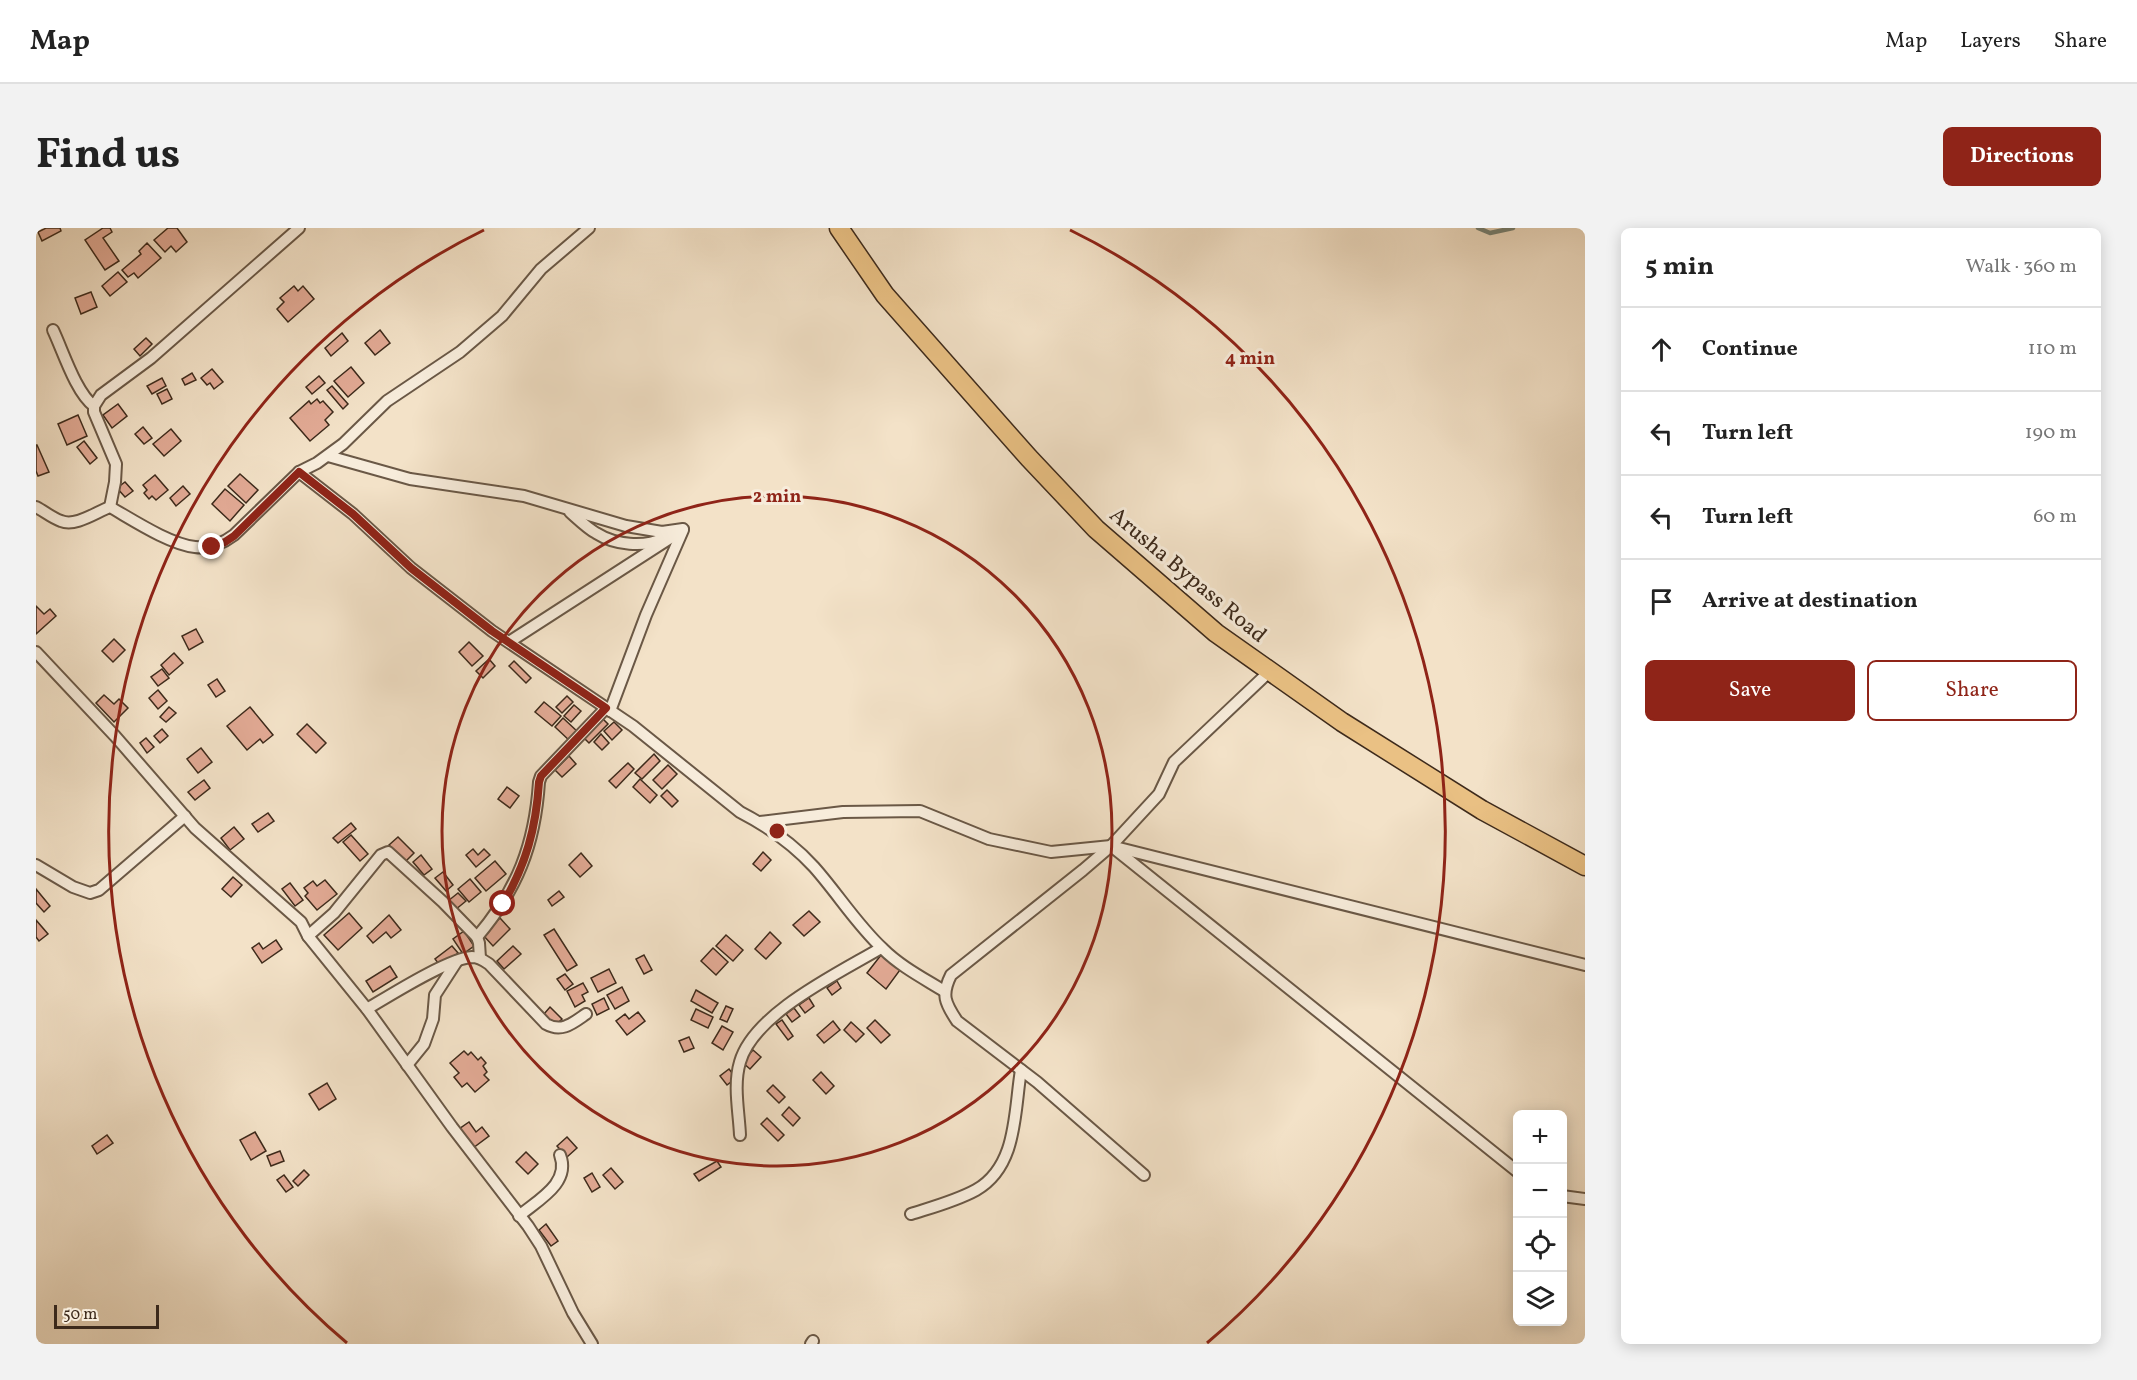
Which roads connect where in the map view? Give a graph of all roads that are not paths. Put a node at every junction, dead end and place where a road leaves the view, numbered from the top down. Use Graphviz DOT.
graph roads {
  1 [pos="299,228"];
  2 [pos="589,228"];
  3 [pos="839,228"];
  4 [pos="53,330"];
  5 [pos="94,406"];
  6 [pos="328,456"];
  7 [pos="299,472"];
  8 [pos="36,507"];
  9 [pos="110,507"];
  10 [pos="567,509"];
  11 [pos="683,529"];
  12 [pos="509,642"];
  13 [pos="36,652"];
  14 [pos="1269,672"];
  15 [pos="608,710"];
  16 [pos="185,816"];
  17 [pos="760,822"];
  18 [pos="1111,846"];
  19 [pos="36,865"];
  20 [pos="1585,866"];
  21 [pos="308,936"];
  22 [pos="477,938"];
  23 [pos="881,948"];
  24 [pos="480,958"];
  25 [pos="457,960"];
  26 [pos="1585,965"];
  27 [pos="944,991"];
  28 [pos="367,1009"];
  29 [pos="586,1014"];
  30 [pos="407,1065"];
  31 [pos="1021,1070"];
  32 [pos="740,1135"];
  33 [pos="560,1155"];
  34 [pos="1513,1168"];
  35 [pos="1144,1175"];
  36 [pos="1567,1197"];
  37 [pos="1585,1199"];
  38 [pos="911,1214"];
  39 [pos="519,1216"];
  40 [pos="592,1344"];
  1 -- 5 [label="street"];
  2 -- 6 [label="street"];
  3 -- 14 [label="main road, Arusha Bypass Road"];
  4 -- 5 [label="street"];
  5 -- 9 [label="street"];
  6 -- 7 [label="street"];
  6 -- 10 [label="street"];
  7 -- 9 [label="street"];
  7 -- 12 [label="street"];
  8 -- 9 [label="street"];
  10 -- 11 [label="street"];
  10 -- 11 [label="street"];
  11 -- 12 [label="street"];
  11 -- 15 [label="street"];
  12 -- 15 [label="street"];
  13 -- 16 [label="street"];
  14 -- 18 [label="street"];
  14 -- 20 [label="main road, Arusha Bypass Road"];
  15 -- 17 [label="street"];
  15 -- 22 [label="street"];
  16 -- 19 [label="street"];
  16 -- 21 [label="street"];
  17 -- 18 [label="street"];
  17 -- 23 [label="street"];
  18 -- 26 [label="street"];
  18 -- 27 [label="street"];
  18 -- 34 [label="street"];
  21 -- 22 [label="street"];
  21 -- 28 [label="street"];
  22 -- 24 [label="street"];
  23 -- 27 [label="street"];
  23 -- 32 [label="street"];
  24 -- 25 [label="street"];
  24 -- 29 [label="street"];
  25 -- 28 [label="street"];
  25 -- 30 [label="street"];
  27 -- 31 [label="street"];
  28 -- 30 [label="street"];
  30 -- 39 [label="street"];
  31 -- 35 [label="street"];
  31 -- 38 [label="street"];
  33 -- 39 [label="street"];
  36 -- 37 [label="street"];
  39 -- 40 [label="street"];
}
